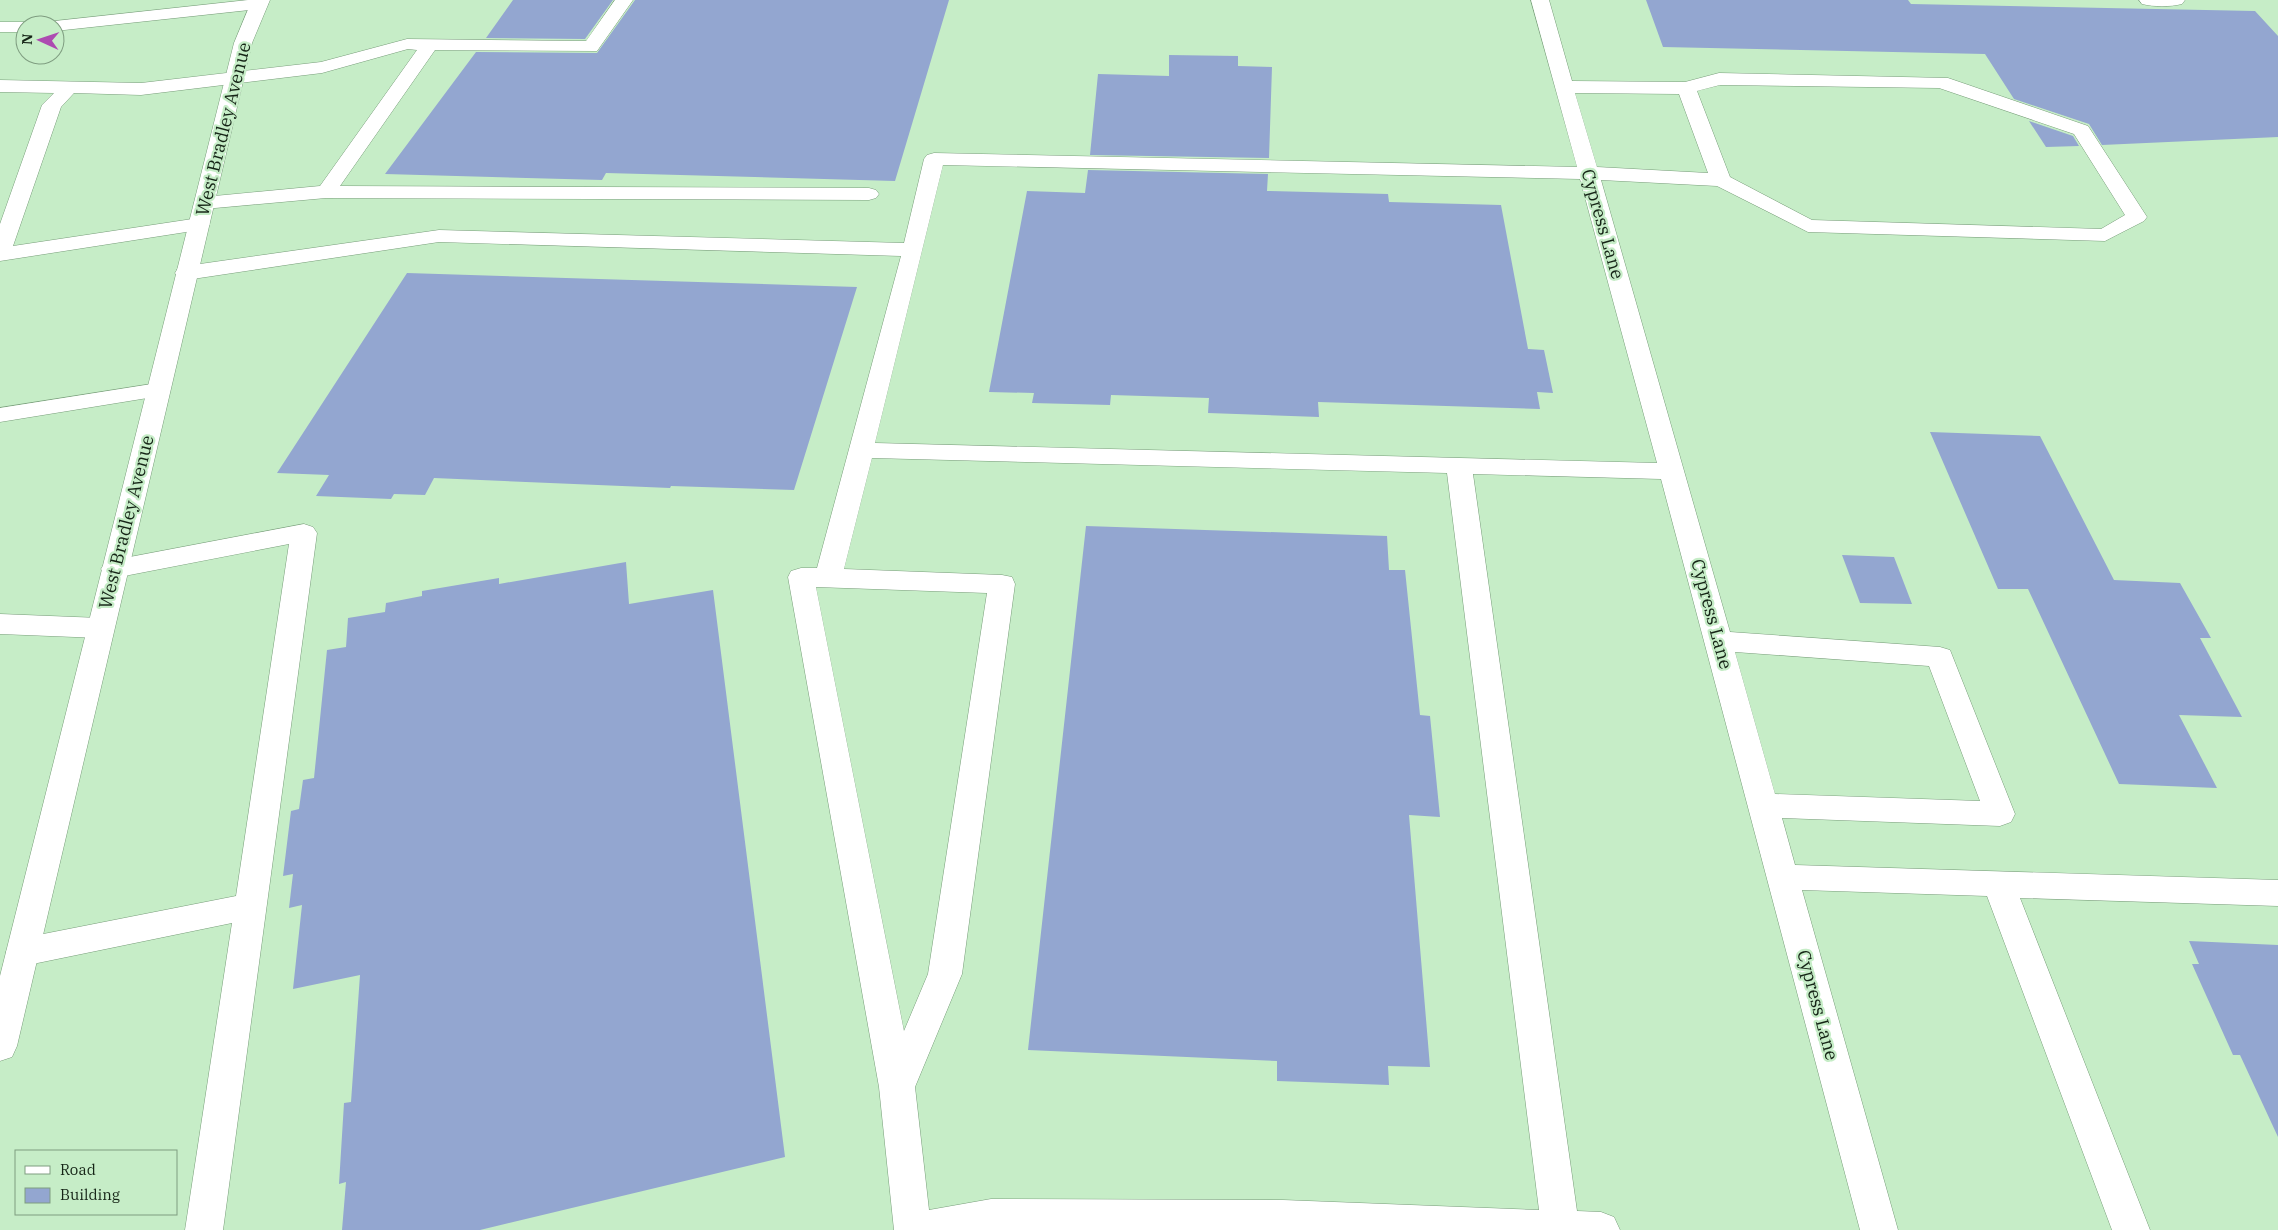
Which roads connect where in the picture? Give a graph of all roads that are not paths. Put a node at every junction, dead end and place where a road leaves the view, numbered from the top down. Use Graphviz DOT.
graph roads {
  1 [pos="130,0"];
  2 [pos="624,0"];
  3 [pos="1540,0"];
  4 [pos="2148,0"];
  5 [pos="2176,0"];
  6 [pos="260,2"];
  7 [pos="120,18"];
  8 [pos="65,25"];
  9 [pos="0,27"];
  10 [pos="15,28"];
  11 [pos="429,45"];
  12 [pos="234,78"];
  13 [pos="0,86"];
  14 [pos="70,87"];
  15 [pos="1566,87"];
  16 [pos="1686,88"];
  17 [pos="1588,173"];
  18 [pos="1720,180"];
  19 [pos="326,192"];
  20 [pos="869,194"];
  21 [pos="201,214"];
  22 [pos="912,250"];
  23 [pos="0,254"];
  24 [pos="186,273"];
  25 [pos="158,390"];
  26 [pos="0,415"];
  27 [pos="862,450"];
  28 [pos="1459,466"];
  29 [pos="1672,471"];
  30 [pos="114,569"];
  31 [pos="828,578"];
  32 [pos="0,624"];
  33 [pos="100,628"];
  34 [pos="1719,641"];
  35 [pos="1764,805"];
  36 [pos="1783,877"];
  37 [pos="1998,883"];
  38 [pos="2278,893"];
  39 [pos="251,906"];
  40 [pos="23,952"];
  41 [pos="0,1046"];
  42 [pos="897,1087"];
  43 [pos="1560,1227"];
  44 [pos="204,1230"];
  45 [pos="912,1230"];
  46 [pos="920,1230"];
  47 [pos="1601,1230"];
  48 [pos="1879,1230"];
  49 [pos="2130,1230"];
  1 -- 7 [label="street"];
  2 -- 11 [label="street"];
  3 -- 15 [label="street, Cypress Lane"];
  4 -- 5 [label="street"];
  6 -- 7 [label="street"];
  6 -- 12 [label="street, West Bradley Avenue"];
  7 -- 8 [label="street"];
  9 -- 10 [label="street"];
  11 -- 12 [label="street"];
  11 -- 19 [label="street"];
  12 -- 14 [label="street"];
  12 -- 21 [label="street, West Bradley Avenue"];
  13 -- 14 [label="street"];
  14 -- 23 [label="street"];
  15 -- 16 [label="street"];
  15 -- 17 [label="street, Cypress Lane"];
  16 -- 18 [label="street"];
  16 -- 18 [label="street"];
  17 -- 18 [label="street"];
  17 -- 22 [label="street"];
  17 -- 29 [label="street, Cypress Lane"];
  19 -- 20 [label="street"];
  19 -- 21 [label="street"];
  21 -- 23 [label="street"];
  21 -- 24 [label="street, West Bradley Avenue"];
  22 -- 24 [label="street"];
  22 -- 27 [label="street"];
  24 -- 25 [label="street, West Bradley Avenue"];
  25 -- 26 [label="street"];
  25 -- 30 [label="street, West Bradley Avenue"];
  27 -- 28 [label="street"];
  27 -- 31 [label="street"];
  28 -- 29 [label="street"];
  28 -- 43 [label="street"];
  29 -- 34 [label="street, Cypress Lane"];
  30 -- 33 [label="street, West Bradley Avenue"];
  30 -- 39 [label="street"];
  31 -- 42 [label="street"];
  31 -- 42 [label="street"];
  32 -- 33 [label="street"];
  33 -- 40 [label="street, West Bradley Avenue"];
  34 -- 35 [label="street, Cypress Lane"];
  34 -- 35 [label="street"];
  35 -- 36 [label="street, Cypress Lane"];
  36 -- 37 [label="street"];
  36 -- 48 [label="street, Cypress Lane"];
  37 -- 38 [label="street"];
  37 -- 49 [label="street"];
  39 -- 40 [label="street"];
  39 -- 44 [label="street"];
  40 -- 41 [label="street, West Bradley Avenue"];
  42 -- 45 [label="street"];
  43 -- 46 [label="street"];
  43 -- 47 [label="street"];
}
